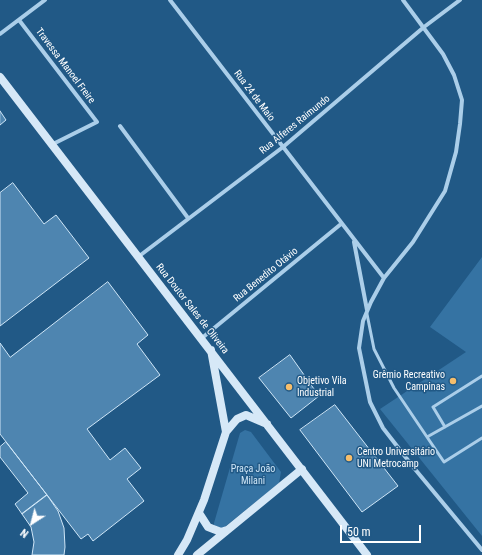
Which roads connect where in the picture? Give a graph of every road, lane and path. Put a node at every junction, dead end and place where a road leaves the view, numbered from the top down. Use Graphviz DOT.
graph roads {
  1 [pos="45,0"];
  2 [pos="170,0"];
  3 [pos="403,0"];
  4 [pos="460,0"];
  5 [pos="19,20"];
  6 [pos="424,27"];
  7 [pos="0,34"];
  8 [pos="0,77"];
  9 [pos="120,126"];
  10 [pos="53,144"];
  11 [pos="283,147"];
  12 [pos="188,218"];
  13 [pos="341,224"];
  14 [pos="354,240"];
  15 [pos="138,258"];
  16 [pos="384,278"];
  17 [pos="367,312"];
  18 [pos="202,338"];
  19 [pos="211,349"];
  20 [pos="482,376"];
  21 [pos="482,406"];
  22 [pos="268,425"];
  23 [pos="445,427"];
  24 [pos="226,432"];
  25 [pos="427,437"];
  26 [pos="482,438"];
  27 [pos="302,469"];
  28 [pos="199,513"];
  29 [pos="230,528"];
  30 [pos="482,550"];
  31 [pos="178,555"];
  32 [pos="197,555"];
  33 [pos="368,555"];
  1 -- 5 [label="street"];
  2 -- 11 [label="street, Rua 24 de Maio"];
  3 -- 6 [label="street"];
  4 -- 6 [label="street, Rua Alferes Raimundo"];
  5 -- 7 [label="street"];
  5 -- 10 [label="street, Travessa Manoel Freire"];
  6 -- 11 [label="street, Rua Alferes Raimundo"];
  6 -- 16 [label="street"];
  8 -- 10 [label="main road, Rua Doutor Sales de Oliveira"];
  9 -- 12 [label="street"];
  10 -- 15 [label="main road, Rua Doutor Sales de Oliveira"];
  11 -- 12 [label="street, Rua Alferes Raimundo"];
  11 -- 13 [label="street, Rua 24 de Maio"];
  12 -- 15 [label="street, Rua Alferes Raimundo"];
  13 -- 14 [label="street, Rua 24 de Maio"];
  13 -- 18 [label="street, Rua Benedito Otávio"];
  14 -- 16 [label="street, Rua 24 de Maio"];
  14 -- 17 [label="street, Rua 24 de Maio"];
  15 -- 18 [label="main road, Rua Doutor Sales de Oliveira"];
  16 -- 17 [label="street"];
  17 -- 25 [label="lane"];
  17 -- 30 [label="street"];
  18 -- 19 [label="main road, Rua Doutor Sales de Oliveira"];
  19 -- 22 [label="main road, Rua Doutor Sales de Oliveira"];
  19 -- 24 [label="main road"];
  20 -- 23 [label="lane"];
  21 -- 23 [label="lane"];
  22 -- 24 [label="main road"];
  22 -- 27 [label="main road, Rua Doutor Sales de Oliveira"];
  23 -- 25 [label="lane"];
  24 -- 28 [label="main road"];
  25 -- 26 [label="lane"];
  27 -- 29 [label="main road"];
  27 -- 33 [label="main road, Rua Doutor Sales de Oliveira"];
  28 -- 29 [label="main road"];
  28 -- 31 [label="main road"];
  29 -- 32 [label="main road"];
}
